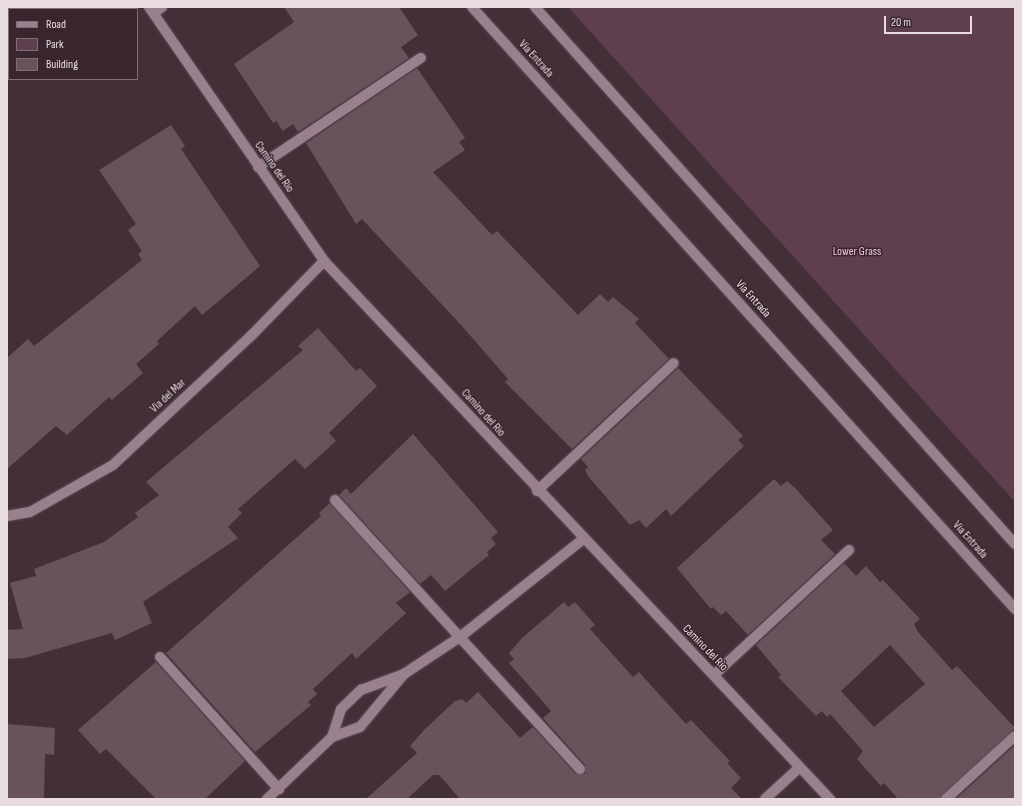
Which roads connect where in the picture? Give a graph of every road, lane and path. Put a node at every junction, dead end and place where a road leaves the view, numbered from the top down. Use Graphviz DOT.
graph roads {
  1 [pos="472,7"];
  2 [pos="535,7"];
  3 [pos="155,9"];
  4 [pos="421,58"];
  5 [pos="258,167"];
  6 [pos="324,261"];
  7 [pos="674,363"];
  8 [pos="537,491"];
  9 [pos="335,500"];
  10 [pos="7,516"];
  11 [pos="583,539"];
  12 [pos="1015,544"];
  13 [pos="849,550"];
  14 [pos="1015,609"];
  15 [pos="460,637"];
  16 [pos="160,657"];
  17 [pos="404,674"];
  18 [pos="714,675"];
  19 [pos="1015,736"];
  20 [pos="332,737"];
  21 [pos="800,767"];
  22 [pos="580,770"];
  23 [pos="278,789"];
  24 [pos="267,799"];
  25 [pos="765,799"];
  26 [pos="830,799"];
  27 [pos="946,799"];
  1 -- 14 [label="street, Via Entrada"];
  2 -- 12 [label="street"];
  3 -- 5 [label="street, Camino del Rio"];
  4 -- 5 [label="street"];
  5 -- 6 [label="street, Camino del Rio"];
  6 -- 8 [label="street, Camino del Rio"];
  6 -- 10 [label="street, Via del Mar"];
  7 -- 8 [label="street"];
  8 -- 11 [label="street, Camino del Rio"];
  9 -- 15 [label="street"];
  11 -- 15 [label="street"];
  11 -- 18 [label="street, Camino del Rio"];
  13 -- 18 [label="street"];
  15 -- 17 [label="street"];
  15 -- 22 [label="street"];
  16 -- 23 [label="street"];
  17 -- 20 [label="street"];
  17 -- 20 [label="street"];
  18 -- 21 [label="street, Camino del Rio"];
  19 -- 27 [label="street"];
  20 -- 23 [label="street"];
  21 -- 25 [label="street"];
  21 -- 26 [label="street, Camino del Rio"];
  23 -- 24 [label="street"];
}
